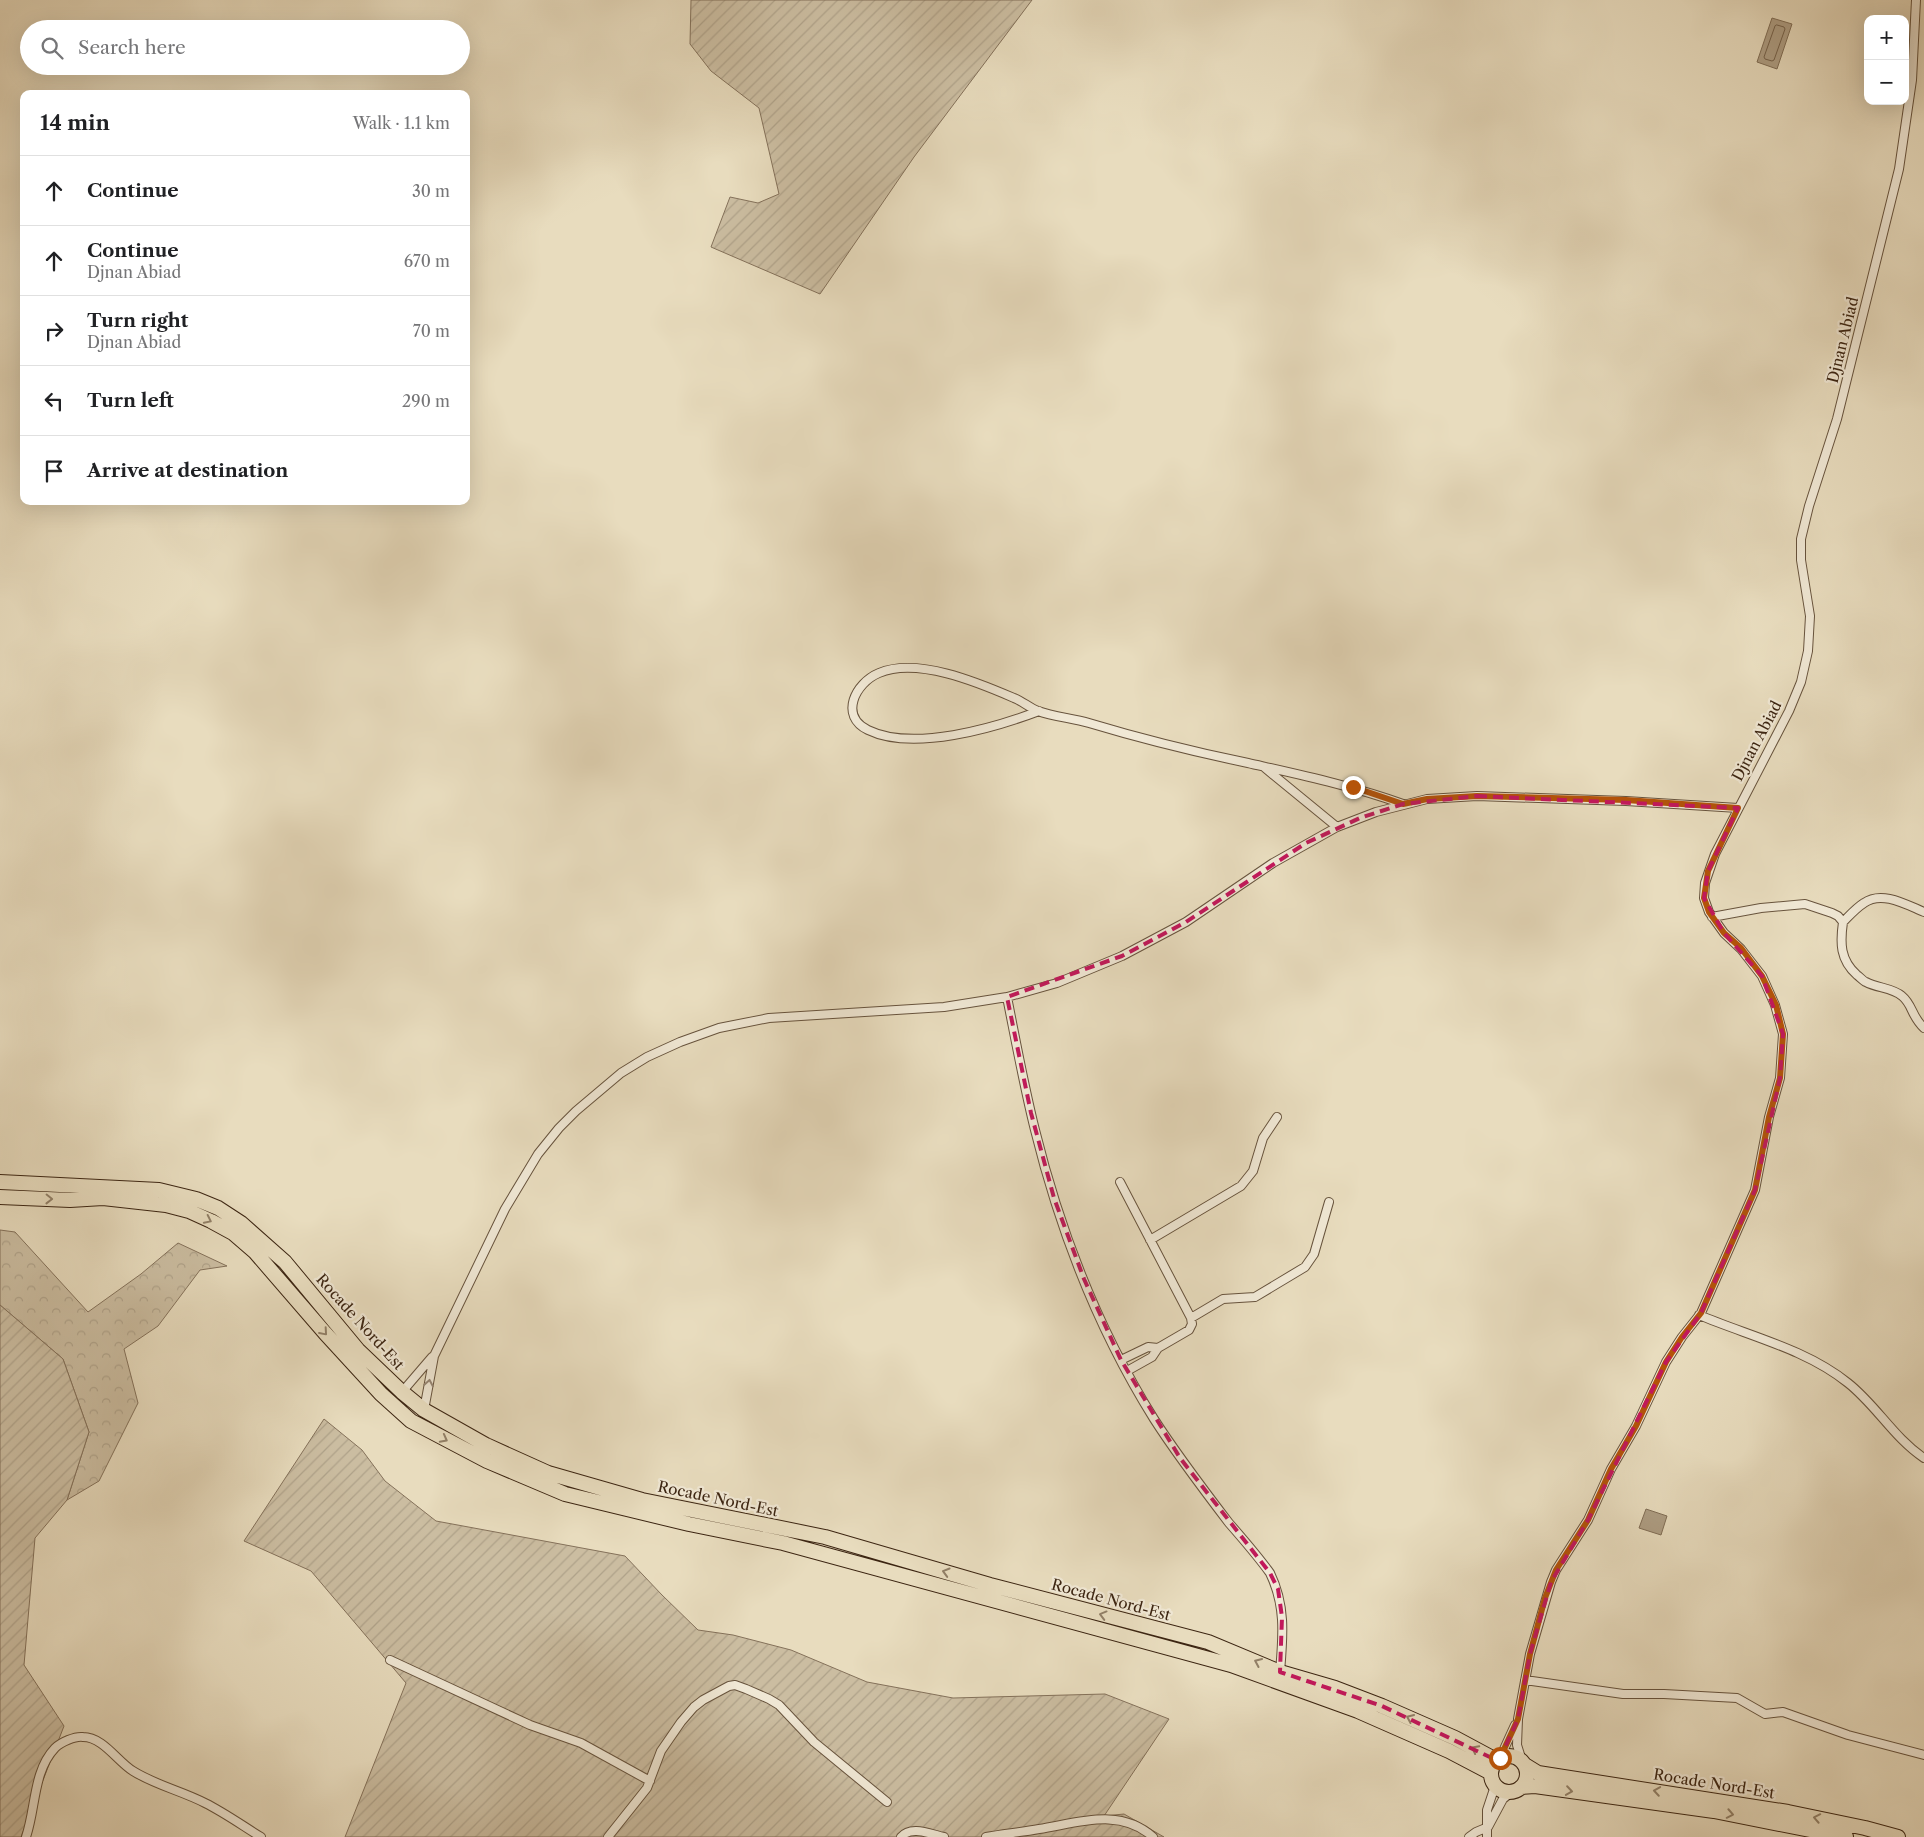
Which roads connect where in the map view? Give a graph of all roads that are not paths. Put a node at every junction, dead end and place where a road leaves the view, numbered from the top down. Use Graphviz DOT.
graph roads {
  1 [pos="1916,0"];
  2 [pos="1039,711"];
  3 [pos="1262,766"];
  4 [pos="1403,804"];
  5 [pos="1738,808"];
  6 [pos="1337,827"];
  7 [pos="1924,912"];
  8 [pos="1712,916"];
  9 [pos="1843,922"];
  10 [pos="1007,997"];
  11 [pos="1924,1028"];
  12 [pos="1276,1117"];
  13 [pos="0,1182"];
  14 [pos="1120,1182"];
  15 [pos="0,1197"];
  16 [pos="1329,1202"];
  17 [pos="1150,1240"];
  18 [pos="1699,1315"];
  19 [pos="1191,1318"];
  20 [pos="1158,1348"];
  21 [pos="434,1356"];
  22 [pos="1121,1360"];
  23 [pos="1127,1371"];
  24 [pos="402,1392"];
  25 [pos="424,1410"];
  26 [pos="1924,1458"];
  27 [pos="390,1660"];
  28 [pos="1280,1672"];
  29 [pos="1525,1680"];
  30 [pos="1518,1719"];
  31 [pos="1924,1755"];
  32 [pos="1523,1763"];
  33 [pos="1495,1769"];
  34 [pos="650,1781"];
  35 [pos="1517,1789"];
  36 [pos="887,1802"];
  37 [pos="1488,1827"];
  38 [pos="26,1837"];
  39 [pos="261,1837"];
  40 [pos="608,1837"];
  41 [pos="901,1837"];
  42 [pos="944,1837"];
  43 [pos="986,1837"];
  44 [pos="1154,1837"];
  45 [pos="1469,1837"];
  46 [pos="1487,1837"];
  47 [pos="1846,1837"];
  48 [pos="1898,1837"];
  1 -- 5 [label="street, Djnan Abiad"];
  2 -- 2 [label="street"];
  2 -- 3 [label="street"];
  3 -- 4 [label="street"];
  3 -- 6 [label="street"];
  4 -- 5 [label="street"];
  4 -- 6 [label="street"];
  5 -- 8 [label="street, Djnan Abiad"];
  6 -- 10 [label="street"];
  7 -- 9 [label="street"];
  8 -- 9 [label="street"];
  8 -- 18 [label="street, Djnan Abiad"];
  9 -- 11 [label="street"];
  10 -- 21 [label="street"];
  10 -- 22 [label="street"];
  12 -- 17 [label="street"];
  13 -- 24 [label="highway, Rocade Nord-Est"];
  14 -- 17 [label="street"];
  15 -- 33 [label="highway, Rocade Nord-Est, one-way"];
  16 -- 19 [label="street"];
  17 -- 19 [label="street"];
  18 -- 26 [label="street"];
  18 -- 29 [label="street, Djnan Abiad"];
  19 -- 20 [label="street"];
  20 -- 22 [label="street"];
  20 -- 23 [label="street"];
  21 -- 24 [label="street"];
  25 -- 21 [label="street, one-way"];
  22 -- 23 [label="street"];
  23 -- 28 [label="street"];
  24 -- 25 [label="highway, Rocade Nord-Est"];
  28 -- 25 [label="highway, Rocade Nord-Est, one-way"];
  27 -- 34 [label="street"];
  33 -- 28 [label="highway, Rocade Nord-Est, one-way"];
  29 -- 30 [label="street, Djnan Abiad"];
  29 -- 31 [label="street"];
  30 -- 32 [label="street"];
  30 -- 33 [label="street"];
  32 -- 33 [label="highway"];
  32 -- 35 [label="highway"];
  48 -- 32 [label="highway, Rocade Nord-Est, one-way"];
  33 -- 35 [label="highway"];
  33 -- 37 [label="street"];
  34 -- 36 [label="street"];
  34 -- 40 [label="street"];
  35 -- 37 [label="street"];
  35 -- 47 [label="highway, Rocade Nord-Est, one-way"];
  37 -- 45 [label="street"];
  37 -- 46 [label="street"];
  38 -- 39 [label="street"];
  41 -- 42 [label="street"];
  43 -- 44 [label="street"];
}
